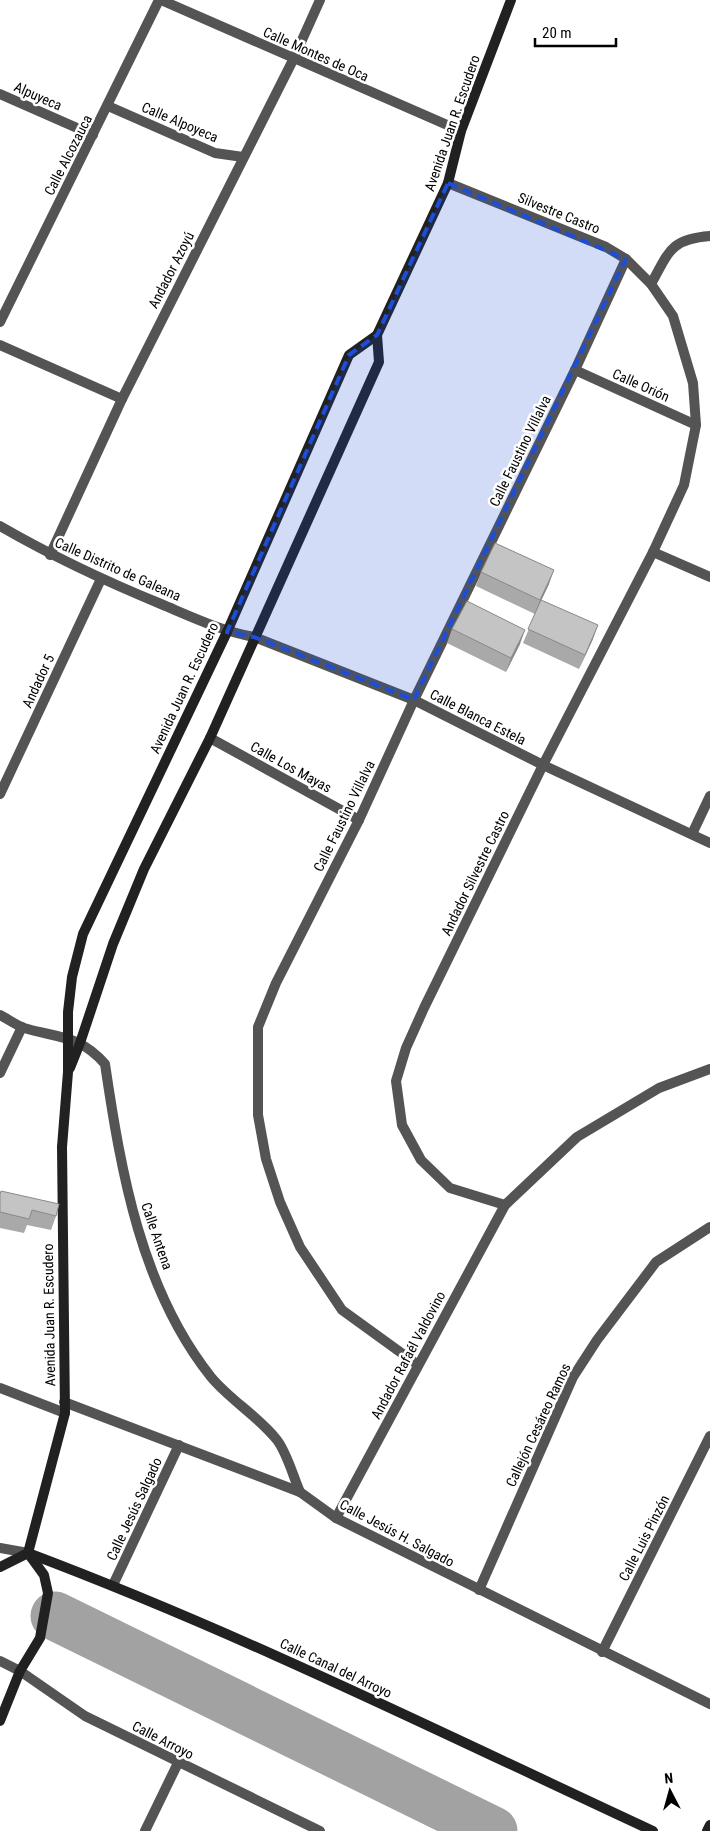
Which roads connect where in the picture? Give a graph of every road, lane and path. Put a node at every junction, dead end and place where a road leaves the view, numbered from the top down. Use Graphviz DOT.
graph roads {
  1 [pos="160,0"];
  2 [pos="320,0"];
  3 [pos="511,0"];
  4 [pos="294,60"];
  5 [pos="0,94"];
  6 [pos="108,106"];
  7 [pos="461,131"];
  8 [pos="93,135"];
  9 [pos="243,157"];
  10 [pos="448,183"];
  11 [pos="710,236"];
  12 [pos="626,259"];
  13 [pos="651,284"];
  14 [pos="0,322"];
  15 [pos="377,335"];
  16 [pos="0,345"];
  17 [pos="576,370"];
  18 [pos="122,399"];
  19 [pos="696,425"];
  20 [pos="0,526"];
  21 [pos="653,552"];
  22 [pos="50,555"];
  23 [pos="710,577"];
  24 [pos="101,579"];
  25 [pos="226,632"];
  26 [pos="254,637"];
  27 [pos="414,700"];
  28 [pos="210,738"];
  29 [pos="543,765"];
  30 [pos="0,794"];
  31 [pos="710,796"];
  32 [pos="359,820"];
  33 [pos="692,834"];
  34 [pos="710,843"];
  35 [pos="0,1015"];
  36 [pos="22,1027"];
  37 [pos="68,1037"];
  38 [pos="80,1043"];
  39 [pos="710,1069"];
  40 [pos="68,1072"];
  41 [pos="0,1073"];
  42 [pos="505,1205"];
  43 [pos="710,1228"];
  44 [pos="418,1366"];
  45 [pos="0,1388"];
  46 [pos="64,1402"];
  47 [pos="64,1413"];
  48 [pos="710,1436"];
  49 [pos="179,1445"];
  50 [pos="300,1492"];
  51 [pos="336,1518"];
  52 [pos="0,1548"];
  53 [pos="28,1553"];
  54 [pos="0,1567"];
  55 [pos="113,1585"];
  56 [pos="479,1590"];
  57 [pos="602,1652"];
  58 [pos="0,1662"];
  59 [pos="20,1671"];
  60 [pos="710,1704"];
  61 [pos="0,1721"];
  62 [pos="178,1763"];
  63 [pos="710,1825"];
  64 [pos="317,1830"];
  65 [pos="145,1831"];
  66 [pos="653,1831"];
  67 [pos="707,1831"];
  1 -- 4 [label="street, Calle Montes de Oca"];
  1 -- 6 [label="street, Calle Alcozauca"];
  2 -- 4 [label="street, Andador Azoyú"];
  3 -- 7 [label="main road, Avenida Juan R. Escudero"];
  4 -- 7 [label="street, Calle Montes de Oca"];
  4 -- 9 [label="street, Andador Azoyú"];
  5 -- 8 [label="street, Alpuyeca"];
  6 -- 8 [label="street, Calle Alcozauca"];
  6 -- 9 [label="street, Calle Alpoyeca"];
  7 -- 10 [label="main road, Avenida Juan R. Escudero"];
  8 -- 14 [label="street, Calle Alcozauca"];
  9 -- 18 [label="street, Andador Azoyú"];
  10 -- 12 [label="street, Silvestre Castro"];
  10 -- 15 [label="main road, Avenida Juan R. Escudero"];
  11 -- 13 [label="street"];
  12 -- 13 [label="street, Silvestre Castro"];
  12 -- 17 [label="street, Calle Faustino Villalva"];
  13 -- 19 [label="street, Andador Silvestre Castro"];
  15 -- 25 [label="main road, Avenida Juan R. Escudero"];
  15 -- 26 [label="main road, Avenida Juan R. Escudero"];
  16 -- 18 [label="street"];
  17 -- 19 [label="street, Calle Orión"];
  17 -- 27 [label="street, Calle Faustino Villalva"];
  18 -- 22 [label="street, Andador Azoyú"];
  19 -- 21 [label="street, Andador Silvestre Castro"];
  20 -- 22 [label="street, Calle Distrito de Galeana"];
  21 -- 23 [label="street"];
  21 -- 29 [label="street, Andador Silvestre Castro"];
  22 -- 24 [label="street, Calle Distrito de Galeana"];
  24 -- 25 [label="street, Calle Distrito de Galeana"];
  24 -- 30 [label="street, Andador 5"];
  25 -- 26 [label="street, Calle Blanca Estela"];
  25 -- 37 [label="main road, Avenida Juan R. Escudero"];
  26 -- 27 [label="street, Calle Blanca Estela"];
  26 -- 28 [label="main road, Avenida Juan R. Escudero"];
  27 -- 29 [label="street, Calle Blanca Estela"];
  27 -- 32 [label="street, Calle Faustino Villalva"];
  28 -- 32 [label="street, Calle Los Mayas"];
  28 -- 38 [label="main road, Avenida Juan R. Escudero"];
  29 -- 33 [label="street, Calle Blanca Estela"];
  29 -- 42 [label="street, Andador Silvestre Castro"];
  31 -- 33 [label="street"];
  32 -- 44 [label="street, Calle Faustino Villalva"];
  33 -- 34 [label="street, Calle Blanca Estela"];
  35 -- 36 [label="street, Calle Antena"];
  36 -- 37 [label="street, Calle Antena"];
  36 -- 41 [label="street"];
  37 -- 38 [label="street, Calle Antena"];
  37 -- 40 [label="main road, Avenida Juan R. Escudero"];
  38 -- 40 [label="main road, Avenida Juan R. Escudero"];
  38 -- 50 [label="street, Calle Antena"];
  39 -- 42 [label="street"];
  40 -- 46 [label="main road, Avenida Juan R. Escudero"];
  42 -- 44 [label="street, Andador Rafaél Valdovino"];
  43 -- 56 [label="street, Callejón Cesáreo Ramos"];
  44 -- 51 [label="street, Andador Rafaél Valdovino"];
  45 -- 47 [label="street"];
  46 -- 47 [label="main road, Avenida Juan R. Escudero"];
  46 -- 49 [label="street, Calle Jesús H. Salgado"];
  47 -- 53 [label="main road, Avenida Juan R. Escudero"];
  48 -- 57 [label="street, Calle Luis Pinzón"];
  49 -- 50 [label="street, Calle Jesús H. Salgado"];
  49 -- 55 [label="street, Calle Jesús Salgado"];
  50 -- 51 [label="street, Calle Jesús H. Salgado"];
  51 -- 56 [label="street, Calle Jesús H. Salgado"];
  52 -- 53 [label="street, Calle Canal del Arroyo"];
  53 -- 54 [label="main road"];
  53 -- 55 [label="main road, Calle Canal del Arroyo"];
  53 -- 59 [label="main road"];
  55 -- 66 [label="main road, Calle Canal del Arroyo"];
  56 -- 57 [label="street, Calle Jesús H. Salgado"];
  57 -- 60 [label="street, Calle Jesús H. Salgado"];
  58 -- 59 [label="street, Calle Arroyo"];
  59 -- 61 [label="main road"];
  59 -- 62 [label="street, Calle Arroyo"];
  62 -- 64 [label="street, Calle Arroyo"];
  62 -- 65 [label="street"];
  63 -- 67 [label="main road"];
}
